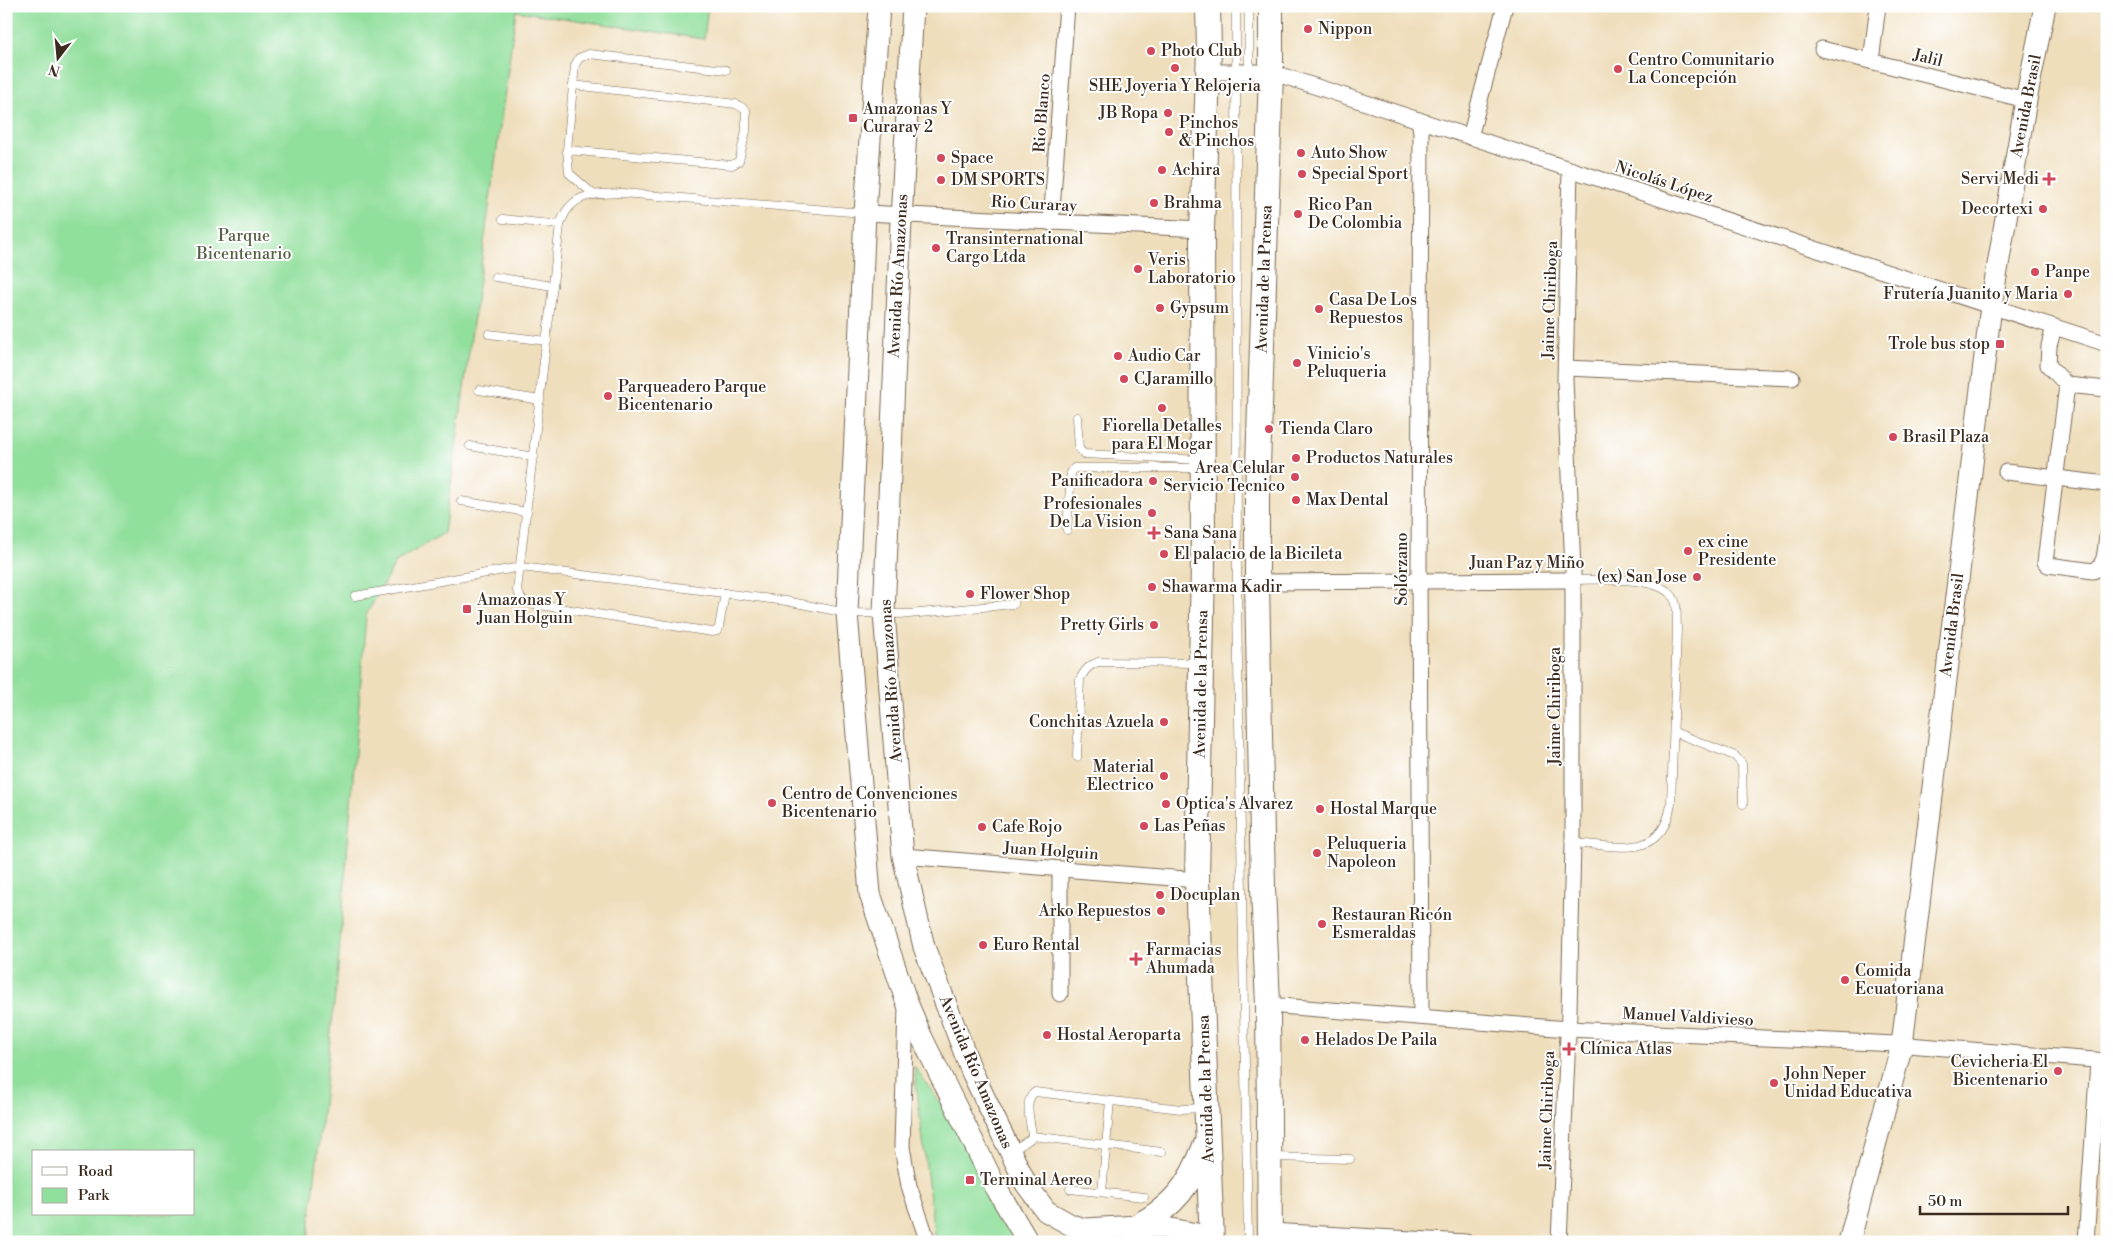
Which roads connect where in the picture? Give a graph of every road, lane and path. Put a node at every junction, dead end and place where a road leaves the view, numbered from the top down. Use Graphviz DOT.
graph roads {
  1 [pos="878,6"];
  2 [pos="913,6"];
  3 [pos="1067,6"];
  4 [pos="1208,6"];
  5 [pos="1236,6"];
  6 [pos="1249,6"];
  7 [pos="1271,6"];
  8 [pos="1505,6"];
  9 [pos="1878,6"];
  10 [pos="2045,6"];
  11 [pos="1822,49"];
  12 [pos="1871,62"];
  13 [pos="726,70"];
  14 [pos="1208,72"];
  15 [pos="1252,72"];
  16 [pos="573,85"];
  17 [pos="2026,100"];
  18 [pos="1419,120"];
  19 [pos="1470,137"];
  20 [pos="567,150"];
  21 [pos="1570,169"];
  22 [pos="593,194"];
  23 [pos="865,213"];
  24 [pos="901,215"];
  25 [pos="503,219"];
  26 [pos="1051,223"];
  27 [pos="560,226"];
  28 [pos="1202,229"];
  29 [pos="495,277"];
  30 [pos="553,286"];
  31 [pos="1991,306"];
  32 [pos="2054,327"];
  33 [pos="489,334"];
  34 [pos="547,341"];
  35 [pos="2107,344"];
  36 [pos="1566,368"];
  37 [pos="1792,378"];
  38 [pos="2067,385"];
  39 [pos="2107,389"];
  40 [pos="478,390"];
  41 [pos="540,400"];
  42 [pos="1077,416"];
  43 [pos="470,446"];
  44 [pos="534,456"];
  45 [pos="1203,464"];
  46 [pos="2006,472"];
  47 [pos="2056,478"];
  48 [pos="2107,484"];
  49 [pos="461,501"];
  50 [pos="527,512"];
  51 [pos="1067,530"];
  52 [pos="2107,534"];
  53 [pos="521,566"];
  54 [pos="1572,580"];
  55 [pos="1257,582"];
  56 [pos="1420,582"];
  57 [pos="725,594"];
  58 [pos="356,596"];
  59 [pos="1014,604"];
  60 [pos="884,612"];
  61 [pos="847,613"];
  62 [pos="1201,664"];
  63 [pos="1674,732"];
  64 [pos="1077,757"];
  65 [pos="1743,804"];
  66 [pos="1573,843"];
  67 [pos="903,856"];
  68 [pos="1060,870"];
  69 [pos="1197,880"];
  70 [pos="1060,994"];
  71 [pos="906,1000"];
  72 [pos="1268,1005"];
  73 [pos="1421,1017"];
  74 [pos="1568,1029"];
  75 [pos="1902,1045"];
  76 [pos="2102,1061"];
  77 [pos="1110,1101"];
  78 [pos="1206,1108"];
  79 [pos="1032,1136"];
  80 [pos="1208,1139"];
  81 [pos="1106,1145"];
  82 [pos="1011,1152"];
  83 [pos="1162,1152"];
  84 [pos="1270,1157"];
  85 [pos="1350,1159"];
  86 [pos="1070,1189"];
  87 [pos="1102,1192"];
  88 [pos="1144,1197"];
  89 [pos="1138,1226"];
  90 [pos="1270,1236"];
  91 [pos="1213,1241"];
  92 [pos="928,1242"];
  93 [pos="1028,1242"];
  94 [pos="1248,1242"];
  95 [pos="1466,1242"];
  96 [pos="1558,1242"];
  97 [pos="1849,1242"];
  98 [pos="2086,1242"];
  1 -- 23 [label="main road, Avenida Río Amazonas"];
  2 -- 24 [label="main road, Avenida Río Amazonas"];
  3 -- 26 [label="street, Rio Blanco"];
  4 -- 14 [label="main road, Avenida de la Prensa"];
  5 -- 15 [label="lane"];
  6 -- 15 [label="lane"];
  7 -- 15 [label="main road, Avenida de la Prensa"];
  8 -- 19 [label="street"];
  9 -- 12 [label="street"];
  10 -- 17 [label="main road, Avenida Brasil"];
  11 -- 12 [label="street, Jalil"];
  12 -- 17 [label="street, Jalil"];
  13 -- 16 [label="lane"];
  14 -- 15 [label="street, Nicolás López"];
  14 -- 28 [label="main road, Avenida de la Prensa"];
  15 -- 18 [label="street, Nicolás López"];
  15 -- 55 [label="main road, Avenida de la Prensa"];
  15 -- 94 [label="lane"];
  16 -- 20 [label="lane"];
  16 -- 20 [label="lane"];
  17 -- 31 [label="main road, Avenida Brasil"];
  18 -- 19 [label="street, Nicolás López"];
  18 -- 56 [label="street, Solórzano"];
  19 -- 21 [label="street, Nicolás López"];
  20 -- 22 [label="lane"];
  21 -- 31 [label="street, Nicolás López"];
  21 -- 36 [label="street, Jaime Chiriboga"];
  22 -- 23 [label="lane"];
  22 -- 27 [label="lane"];
  23 -- 24 [label="street, Rio Curaray"];
  23 -- 61 [label="main road, Avenida Río Amazonas"];
  24 -- 26 [label="street, Rio Curaray"];
  24 -- 60 [label="main road, Avenida Río Amazonas"];
  25 -- 27 [label="lane"];
  26 -- 28 [label="street, Rio Curaray"];
  27 -- 30 [label="lane"];
  28 -- 45 [label="main road, Avenida de la Prensa"];
  29 -- 30 [label="lane"];
  30 -- 34 [label="lane"];
  31 -- 32 [label="street, Nicolás López"];
  31 -- 75 [label="main road, Avenida Brasil"];
  32 -- 35 [label="street, Nicolás López"];
  32 -- 38 [label="street"];
  33 -- 34 [label="lane"];
  34 -- 41 [label="lane"];
  36 -- 37 [label="street"];
  36 -- 54 [label="street, Jaime Chiriboga"];
  38 -- 39 [label="street"];
  38 -- 47 [label="street"];
  40 -- 41 [label="lane"];
  41 -- 44 [label="lane"];
  42 -- 45 [label="lane"];
  43 -- 44 [label="lane"];
  44 -- 50 [label="lane"];
  45 -- 51 [label="lane"];
  45 -- 62 [label="main road, Avenida de la Prensa"];
  46 -- 47 [label="street"];
  47 -- 48 [label="street"];
  47 -- 52 [label="street"];
  49 -- 50 [label="lane"];
  50 -- 53 [label="lane"];
  53 -- 57 [label="lane"];
  53 -- 57 [label="lane"];
  53 -- 58 [label="lane"];
  54 -- 56 [label="street, Juan Paz y Miño"];
  54 -- 63 [label="lane, Juan Paz y Miño"];
  54 -- 66 [label="street, Jaime Chiriboga"];
  55 -- 56 [label="street, Juan Paz y Miño"];
  55 -- 72 [label="main road, Avenida de la Prensa"];
  56 -- 73 [label="street, Solórzano"];
  57 -- 61 [label="lane"];
  59 -- 60 [label="lane"];
  60 -- 61 [label="lane"];
  60 -- 67 [label="main road, Avenida Río Amazonas"];
  61 -- 71 [label="main road, Avenida Río Amazonas"];
  62 -- 64 [label="lane"];
  62 -- 69 [label="main road, Avenida de la Prensa"];
  63 -- 65 [label="lane"];
  63 -- 66 [label="lane, Juan Paz y Miño"];
  66 -- 74 [label="street, Jaime Chiriboga"];
  67 -- 68 [label="street, Juan Holguin"];
  67 -- 82 [label="main road, Avenida Río Amazonas"];
  68 -- 69 [label="street, Juan Holguin"];
  68 -- 70 [label="street"];
  69 -- 78 [label="main road, Avenida de la Prensa"];
  71 -- 92 [label="street"];
  71 -- 93 [label="main road, Avenida Río Amazonas"];
  72 -- 73 [label="street, Manuel Valdivieso"];
  72 -- 84 [label="main road, Avenida de la Prensa"];
  73 -- 74 [label="street, Manuel Valdivieso"];
  74 -- 75 [label="street, Manuel Valdivieso"];
  74 -- 96 [label="street, Jaime Chiriboga"];
  75 -- 76 [label="street, Manuel Valdivieso"];
  75 -- 97 [label="main road, Avenida Brasil"];
  76 -- 98 [label="street"];
  77 -- 78 [label="lane"];
  77 -- 79 [label="lane"];
  77 -- 81 [label="lane"];
  78 -- 80 [label="main road, Avenida de la Prensa"];
  79 -- 81 [label="lane"];
  79 -- 82 [label="lane"];
  80 -- 89 [label="main road"];
  80 -- 91 [label="main road, Avenida de la Prensa"];
  81 -- 83 [label="lane"];
  81 -- 87 [label="lane"];
  82 -- 89 [label="main road, Avenida Río Amazonas"];
  84 -- 85 [label="lane"];
  84 -- 90 [label="main road, Avenida de la Prensa"];
  86 -- 87 [label="lane"];
  87 -- 88 [label="lane"];
  89 -- 91 [label="main road, Avenida Río Amazonas"];
  90 -- 95 [label="street"];
}
